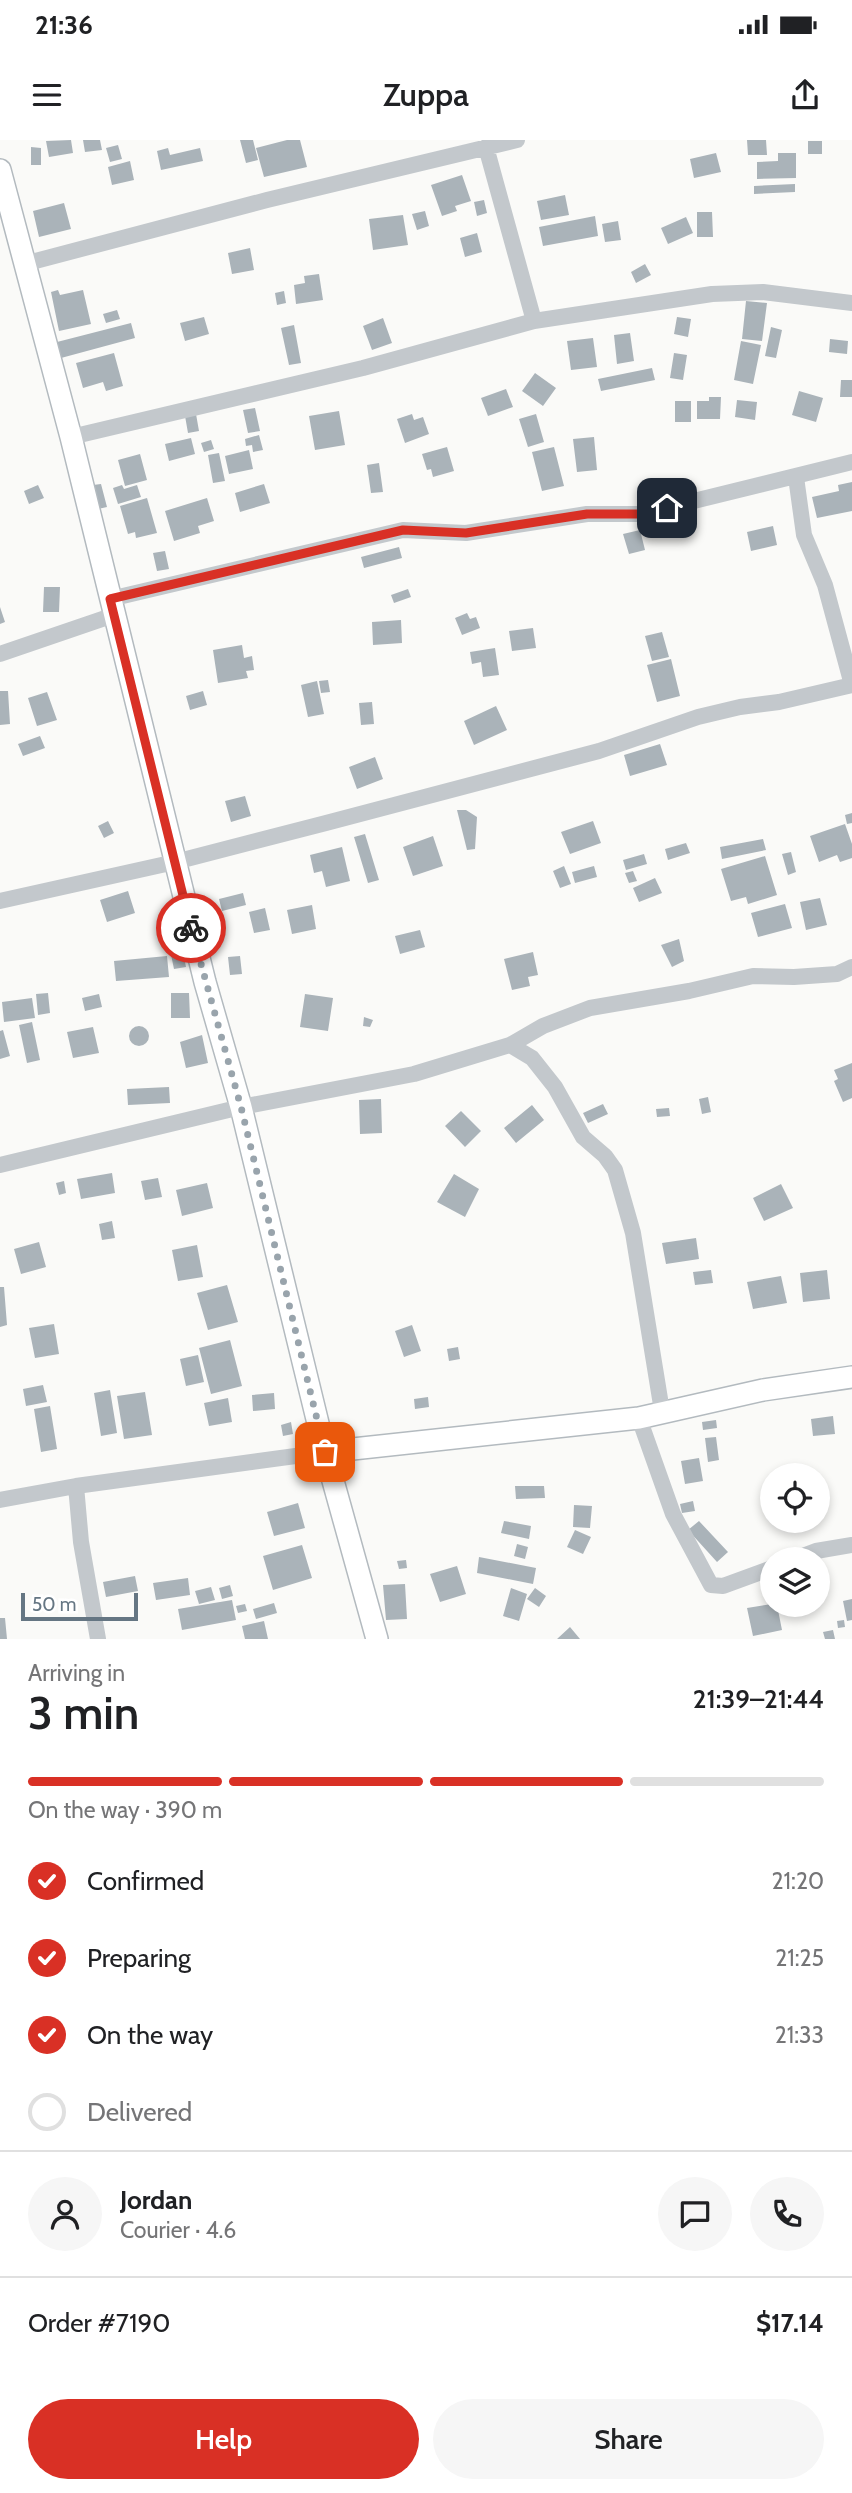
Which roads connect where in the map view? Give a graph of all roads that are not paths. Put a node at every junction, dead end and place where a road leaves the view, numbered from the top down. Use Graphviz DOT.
graph roads {
  1 [pos="517,140"];
  2 [pos="486,147"];
  3 [pos="0,170"];
  4 [pos="7,230"];
  5 [pos="24,264"];
  6 [pos="852,303"];
  7 [pos="534,321"];
  8 [pos="71,437"];
  9 [pos="852,462"];
  10 [pos="796,477"];
  11 [pos="112,607"];
  12 [pos="0,654"];
  13 [pos="852,685"];
  14 [pos="175,862"];
  15 [pos="0,901"];
  16 [pos="852,967"];
  17 [pos="510,1045"];
  18 [pos="241,1107"];
  19 [pos="0,1165"];
  20 [pos="852,1377"];
  21 [pos="662,1411"];
  22 [pos="639,1418"];
  23 [pos="325,1452"];
  24 [pos="76,1486"];
  25 [pos="0,1500"];
  26 [pos="852,1545"];
  27 [pos="830,1549"];
  28 [pos="760,1572"];
  29 [pos="98,1639"];
  30 [pos="377,1639"];
  1 -- 2 [label="street"];
  2 -- 5 [label="street"];
  2 -- 7 [label="street"];
  3 -- 4 [label="main road"];
  4 -- 5 [label="main road"];
  5 -- 8 [label="main road"];
  6 -- 7 [label="street"];
  7 -- 8 [label="street"];
  8 -- 11 [label="main road"];
  9 -- 10 [label="street"];
  10 -- 11 [label="street"];
  10 -- 13 [label="street"];
  11 -- 12 [label="street"];
  11 -- 14 [label="main road"];
  13 -- 14 [label="street"];
  14 -- 15 [label="street"];
  14 -- 18 [label="main road"];
  16 -- 17 [label="street"];
  17 -- 18 [label="street"];
  17 -- 21 [label="street"];
  18 -- 19 [label="street"];
  18 -- 23 [label="main road"];
  20 -- 21 [label="main road"];
  21 -- 22 [label="main road"];
  22 -- 23 [label="main road"];
  22 -- 28 [label="street"];
  23 -- 24 [label="street"];
  23 -- 30 [label="main road"];
  24 -- 25 [label="street"];
  24 -- 29 [label="street"];
  26 -- 27 [label="street"];
}
